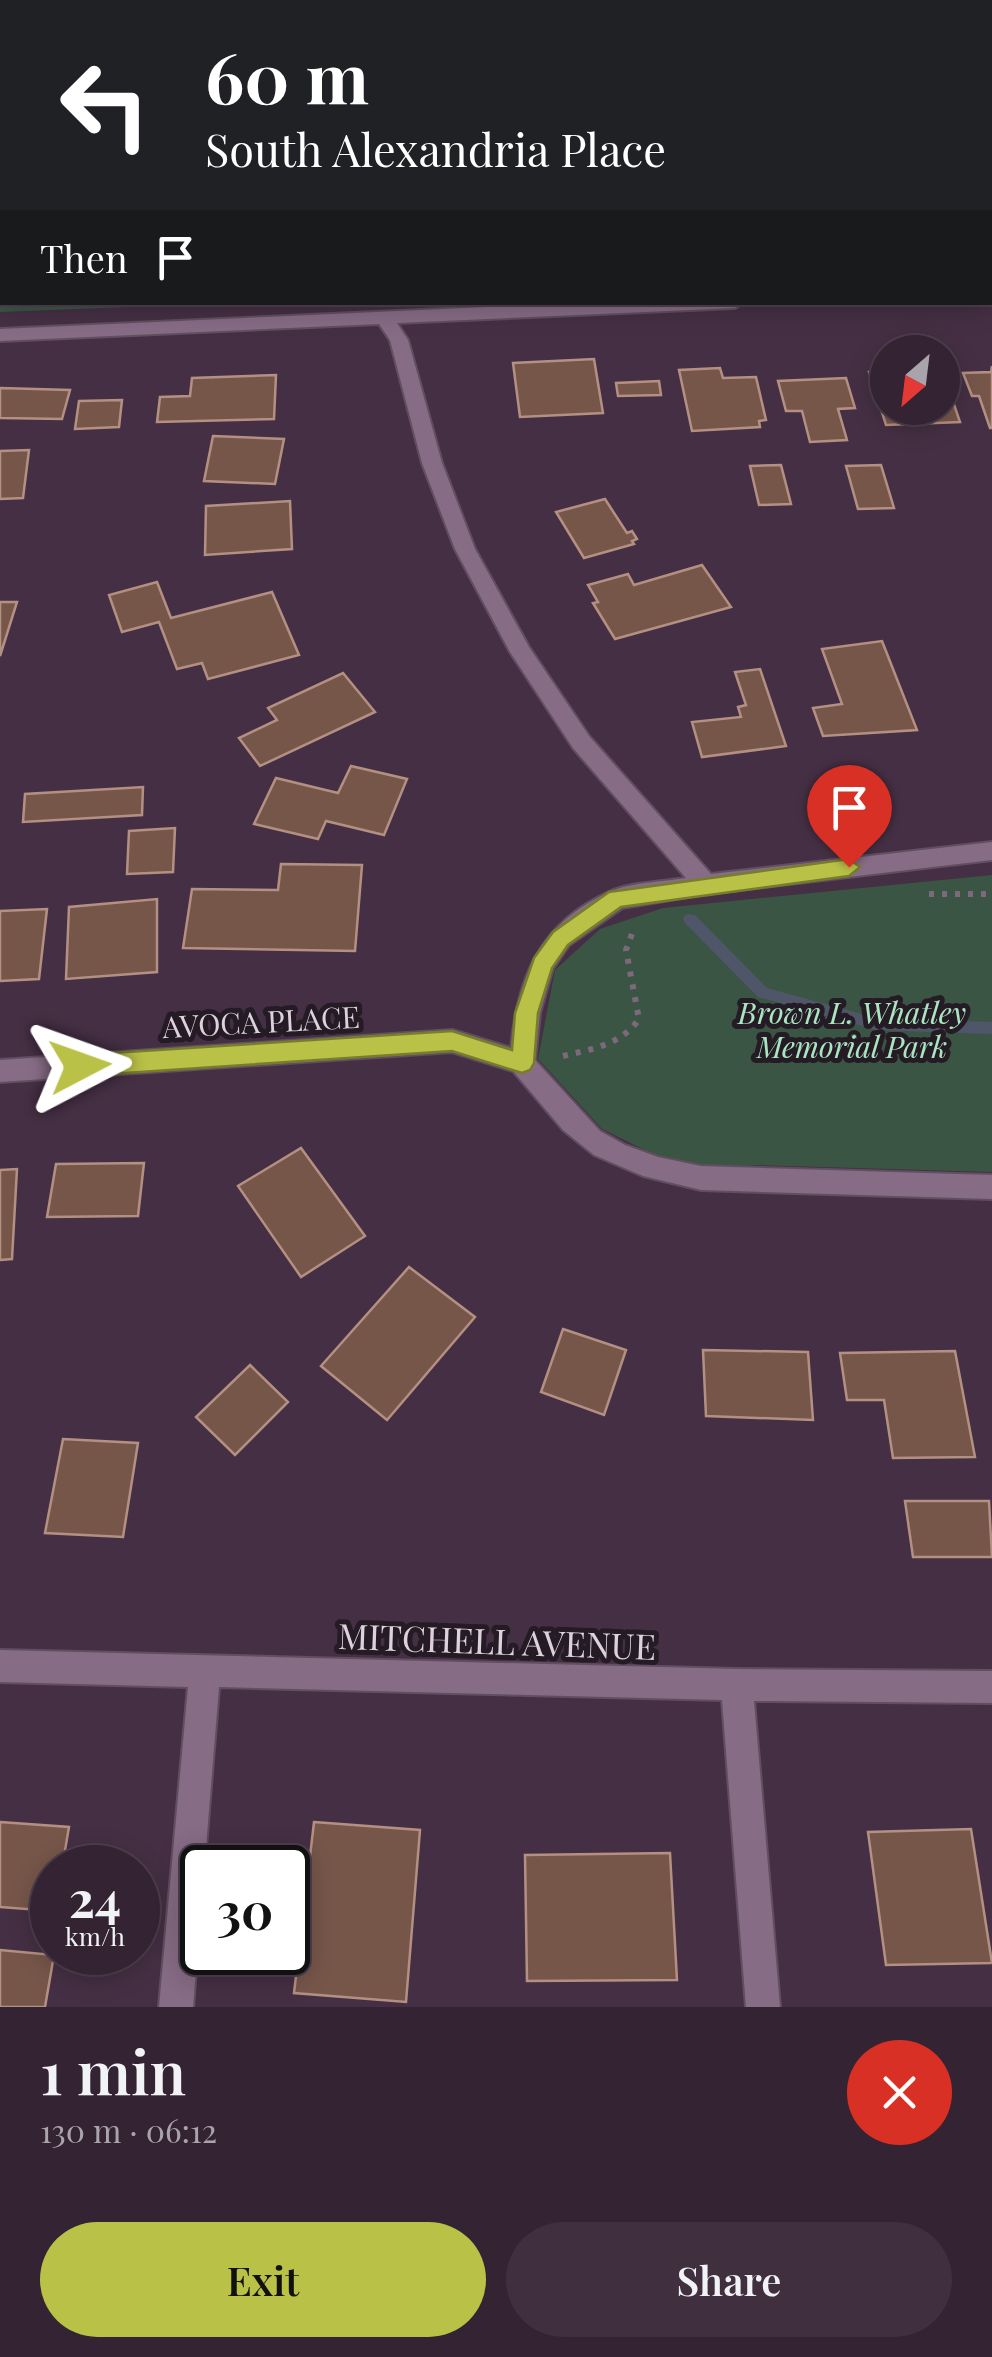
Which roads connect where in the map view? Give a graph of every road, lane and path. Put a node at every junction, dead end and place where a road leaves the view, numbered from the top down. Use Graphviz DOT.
graph roads {
  1 [pos="678,305"];
  2 [pos="386,320"];
  3 [pos="0,336"];
  4 [pos="992,851"];
  5 [pos="706,884"];
  6 [pos="923,893"];
  7 [pos="992,894"];
  8 [pos="636,927"];
  9 [pos="522,1063"];
  10 [pos="0,1071"];
  11 [pos="992,1188"];
  12 [pos="0,1666"];
  13 [pos="205,1669"];
  14 [pos="737,1685"];
  15 [pos="992,1687"];
  16 [pos="176,2007"];
  17 [pos="764,2007"];
  1 -- 2 [label="street"];
  2 -- 3 [label="street"];
  2 -- 5 [label="street"];
  4 -- 5 [label="street"];
  5 -- 9 [label="street"];
  6 -- 7 [label="path"];
  8 -- 9 [label="path"];
  9 -- 10 [label="street, AVOCA PLACE"];
  9 -- 11 [label="street"];
  12 -- 13 [label="street, MITCHELL AVENUE"];
  13 -- 14 [label="street, MITCHELL AVENUE"];
  13 -- 16 [label="street"];
  14 -- 15 [label="street, MITCHELL AVENUE"];
  14 -- 17 [label="street"];
}
